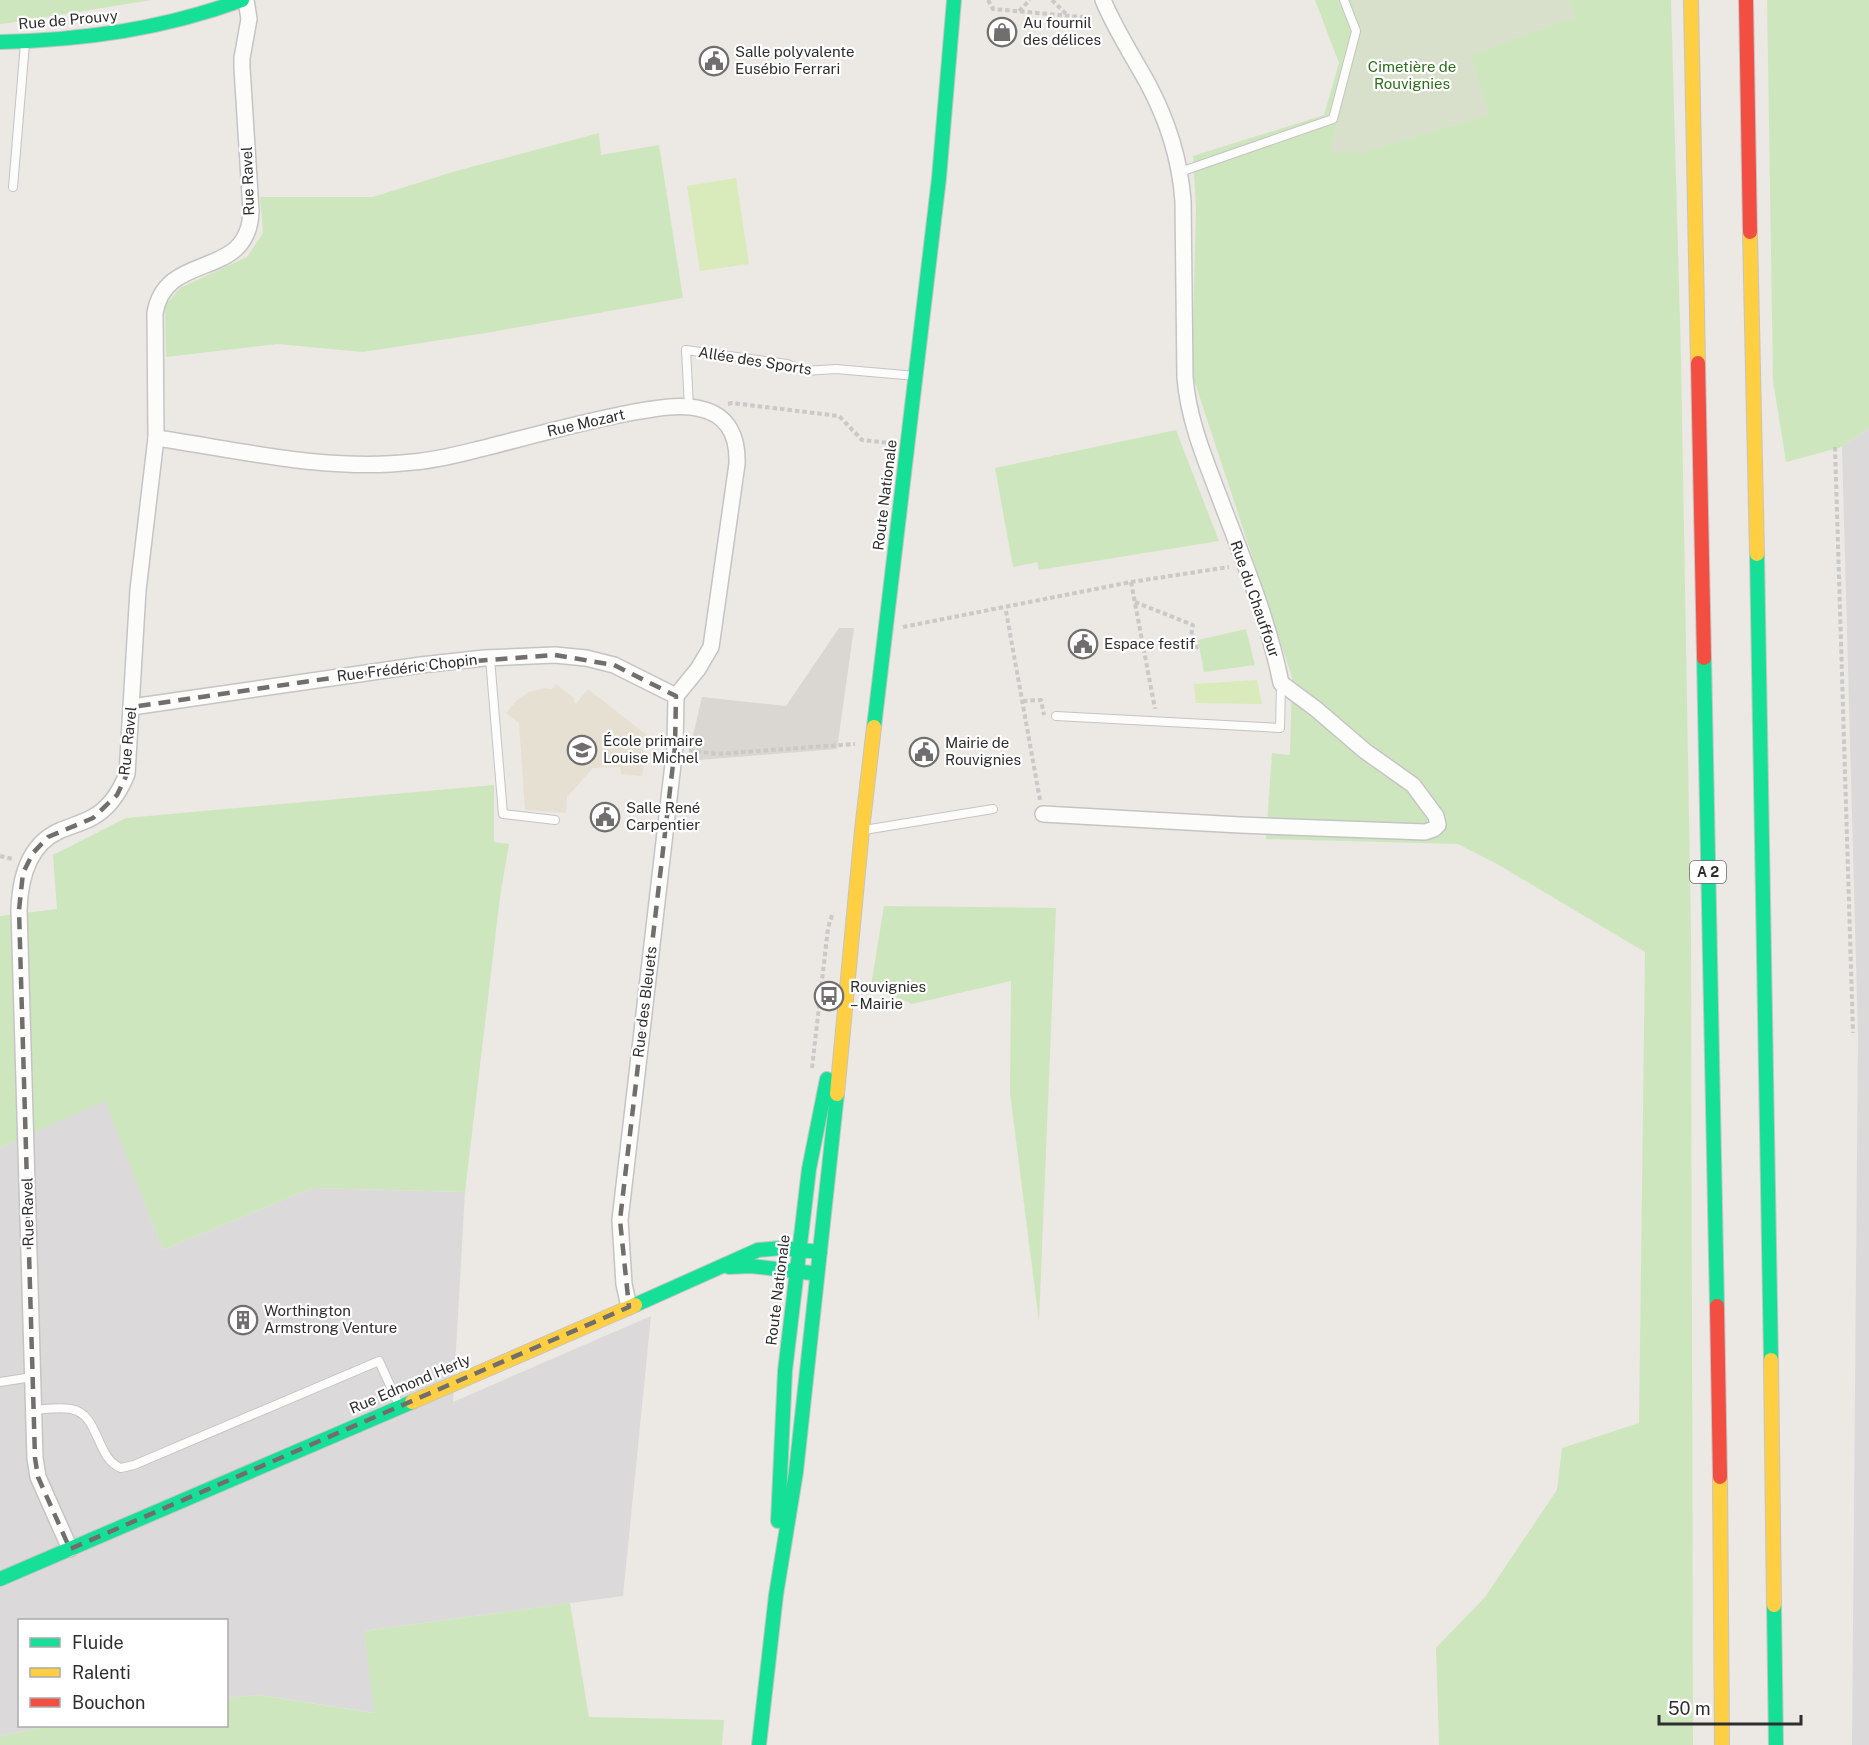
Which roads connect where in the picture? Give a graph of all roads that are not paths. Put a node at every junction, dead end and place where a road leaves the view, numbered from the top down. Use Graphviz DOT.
graph roads {
  1 [pos="244,0"];
  2 [pos="954,0"];
  3 [pos="1103,0"];
  4 [pos="1344,0"];
  5 [pos="1691,0"];
  6 [pos="1746,0"];
  7 [pos="0,42"];
  8 [pos="25,42"];
  9 [pos="1180,172"];
  10 [pos="13,187"];
  11 [pos="916,376"];
  12 [pos="689,407"];
  13 [pos="156,438"];
  14 [pos="490,658"];
  15 [pos="1281,683"];
  16 [pos="676,696"];
  17 [pos="132,707"];
  18 [pos="1056,717"];
  19 [pos="993,809"];
  20 [pos="1043,814"];
  21 [pos="555,820"];
  22 [pos="862,830"];
  23 [pos="845,993"];
  24 [pos="800,1250"];
  25 [pos="820,1252"];
  26 [pos="719,1269"];
  27 [pos="798,1271"];
  28 [pos="818,1273"];
  29 [pos="628,1307"];
  30 [pos="32,1377"];
  31 [pos="0,1382"];
  32 [pos="399,1407"];
  33 [pos="33,1410"];
  34 [pos="70,1549"];
  35 [pos="0,1579"];
  36 [pos="776,1595"];
  37 [pos="759,1745"];
  38 [pos="1722,1745"];
  39 [pos="1776,1745"];
  1 -- 8 [label="main road, Rue de Prouvy"];
  1 -- 13 [label="street, Rue Ravel"];
  2 -- 11 [label="main road, Route Nationale"];
  3 -- 9 [label="street, Rue du Chauffour"];
  4 -- 9 [label="lane"];
  5 -- 38 [label="main road, A 2"];
  6 -- 39 [label="main road"];
  7 -- 8 [label="main road, Rue de Prouvy"];
  8 -- 10 [label="lane"];
  9 -- 15 [label="street, Rue du Chauffour"];
  11 -- 12 [label="lane, Allée des Sports"];
  11 -- 22 [label="main road, Route Nationale"];
  12 -- 13 [label="street, Rue Mozart"];
  12 -- 16 [label="street, Rue Mozart"];
  13 -- 17 [label="street, Rue Ravel"];
  14 -- 16 [label="street, Rue Frédéric Chopin"];
  14 -- 17 [label="street, Rue Frédéric Chopin"];
  14 -- 21 [label="lane"];
  15 -- 18 [label="lane"];
  15 -- 20 [label="street"];
  16 -- 29 [label="street, Rue des Bleuets"];
  17 -- 30 [label="street, Rue Ravel"];
  19 -- 22 [label="lane"];
  22 -- 23 [label="main road, Route Nationale"];
  23 -- 24 [label="main road, Route Nationale"];
  23 -- 25 [label="main road, Route Nationale"];
  24 -- 25 [label="main road, Rue Edmond Herly"];
  24 -- 26 [label="main road, Rue Edmond Herly"];
  24 -- 27 [label="main road, Route Nationale"];
  25 -- 28 [label="main road, Route Nationale"];
  26 -- 27 [label="main road, Rue Edmond Herly"];
  26 -- 29 [label="main road, Rue Edmond Herly"];
  27 -- 28 [label="main road, Rue Edmond Herly"];
  27 -- 36 [label="main road, Route Nationale"];
  28 -- 36 [label="main road, Route Nationale"];
  29 -- 32 [label="main road, Rue Edmond Herly"];
  30 -- 31 [label="lane"];
  30 -- 33 [label="street, Rue Ravel"];
  32 -- 33 [label="lane"];
  32 -- 34 [label="main road, Rue Edmond Herly"];
  33 -- 34 [label="street, Rue Ravel"];
  34 -- 35 [label="main road, Rue Edmond Herly"];
  36 -- 37 [label="main road, Route Nationale"];
}
